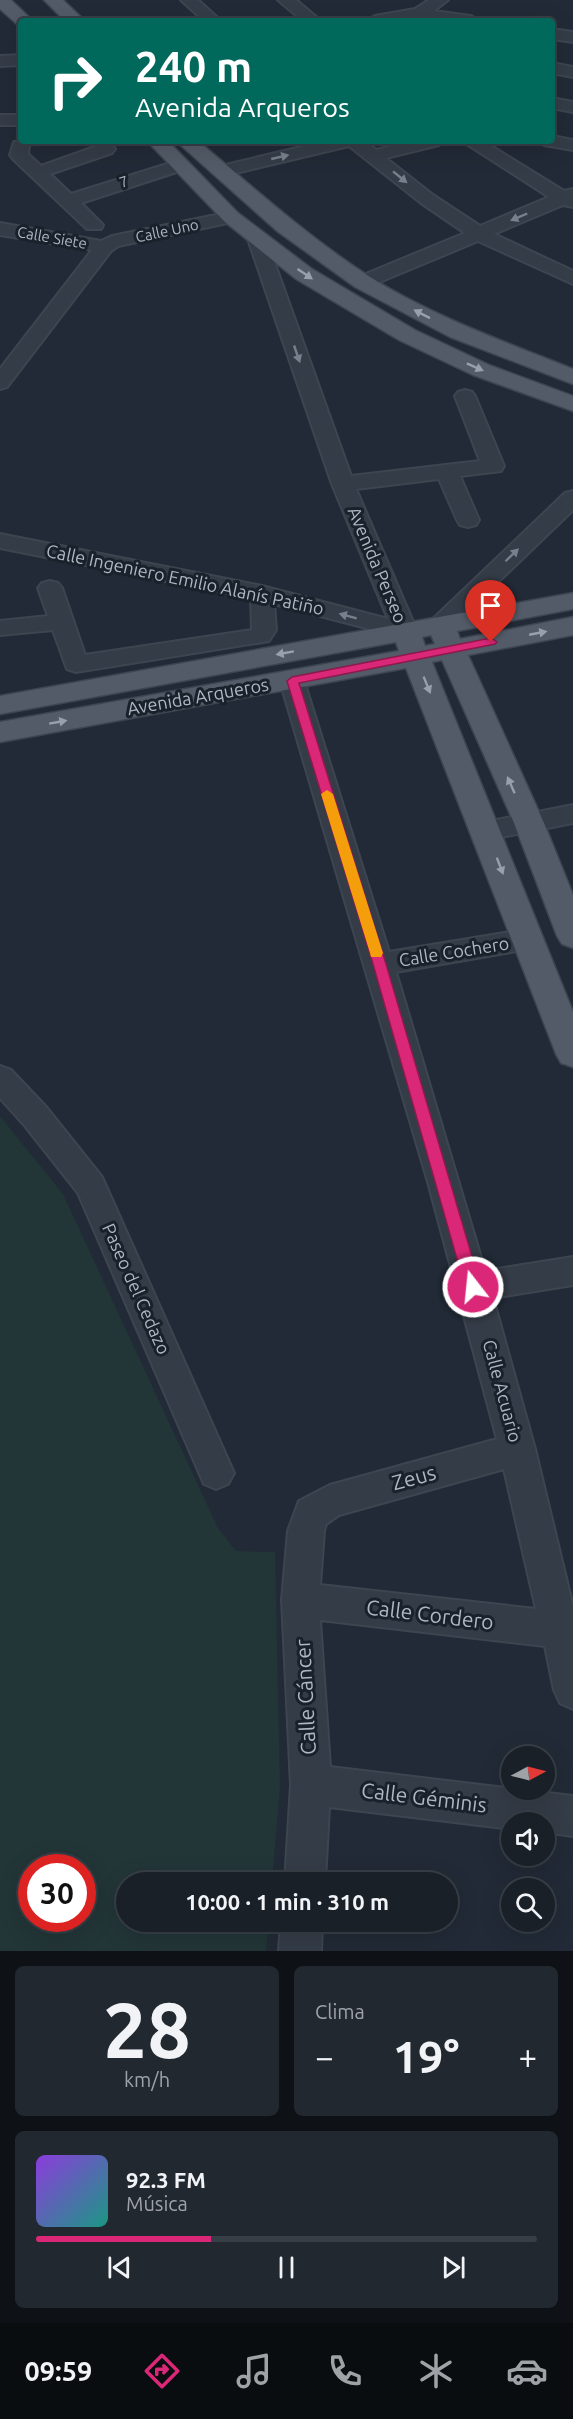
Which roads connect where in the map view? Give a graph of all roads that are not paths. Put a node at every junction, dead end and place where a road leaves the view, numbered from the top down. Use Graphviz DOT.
graph roads {
  1 [pos="189,0"];
  2 [pos="286,0"];
  3 [pos="440,0"];
  4 [pos="26,8"];
  5 [pos="420,13"];
  6 [pos="52,18"];
  7 [pos="64,18"];
  8 [pos="210,18"];
  9 [pos="309,18"];
  10 [pos="392,18"];
  11 [pos="452,18"];
  12 [pos="555,34"];
  13 [pos="573,37"];
  14 [pos="18,60"];
  15 [pos="0,61"];
  16 [pos="555,69"];
  17 [pos="573,72"];
  18 [pos="555,104"];
  19 [pos="573,107"];
  20 [pos="18,112"];
  21 [pos="0,113"];
  22 [pos="0,120"];
  23 [pos="18,120"];
  24 [pos="555,142"];
  25 [pos="160,144"];
  26 [pos="190,144"];
  27 [pos="336,144"];
  28 [pos="358,144"];
  29 [pos="421,144"];
  30 [pos="476,144"];
  31 [pos="573,145"];
  32 [pos="106,149"];
  33 [pos="374,156"];
  34 [pos="0,159"];
  35 [pos="180,165"];
  36 [pos="223,171"];
  37 [pos="37,173"];
  38 [pos="570,198"];
  39 [pos="68,201"];
  40 [pos="231,217"];
  41 [pos="94,225"];
  42 [pos="0,229"];
  43 [pos="479,234"];
  44 [pos="257,239"];
  45 [pos="104,247"];
  46 [pos="573,278"];
  47 [pos="363,282"];
  48 [pos="573,377"];
  49 [pos="1,380"];
  50 [pos="465,396"];
  51 [pos="573,404"];
  52 [pos="447,471"];
  53 [pos="343,484"];
  54 [pos="573,498"];
  55 [pos="468,520"];
  56 [pos="0,541"];
  57 [pos="50,588"];
  58 [pos="262,593"];
  59 [pos="573,601"];
  60 [pos="62,622"];
  61 [pos="573,626"];
  62 [pos="0,628"];
  63 [pos="445,637"];
  64 [pos="410,643"];
  65 [pos="292,681"];
  66 [pos="0,705"];
  67 [pos="0,732"];
  68 [pos="573,814"];
  69 [pos="529,823"];
  70 [pos="486,831"];
  71 [pos="573,936"];
  72 [pos="528,939"];
  73 [pos="380,964"];
  74 [pos="573,1054"];
  75 [pos="0,1078"];
  76 [pos="573,1271"];
  77 [pos="473,1287"];
  78 [pos="518,1449"];
  79 [pos="216,1473"];
  80 [pos="312,1513"];
  81 [pos="300,1600"];
  82 [pos="560,1630"];
  83 [pos="573,1690"];
  84 [pos="311,1785"];
  85 [pos="573,1816"];
  86 [pos="306,1872"];
  87 [pos="301,1932"];
  88 [pos="300,1951"];
  1 -- 8 [label="street"];
  2 -- 9 [label="street"];
  3 -- 5 [label="street"];
  4 -- 6 [label="main road"];
  4 -- 7 [label="main road"];
  5 -- 10 [label="street"];
  5 -- 11 [label="street"];
  12 -- 13 [label="street"];
  14 -- 15 [label="street"];
  16 -- 17 [label="street"];
  18 -- 19 [label="street"];
  20 -- 21 [label="street"];
  22 -- 23 [label="street"];
  24 -- 31 [label="street"];
  25 -- 35 [label="main road"];
  26 -- 36 [label="main road"];
  36 -- 27 [label="street, one-way"];
  28 -- 33 [label="street"];
  29 -- 33 [label="street"];
  30 -- 38 [label="street"];
  32 -- 37 [label="street"];
  33 -- 43 [label="street, one-way"];
  34 -- 37 [label="street"];
  35 -- 39 [label="street, 7"];
  35 -- 40 [label="main road"];
  36 -- 47 [label="main road"];
  37 -- 39 [label="street"];
  38 -- 43 [label="street, one-way"];
  39 -- 41 [label="street"];
  40 -- 44 [label="main road"];
  40 -- 45 [label="street, Calle Uno"];
  42 -- 45 [label="street, Calle Siete"];
  43 -- 46 [label="street"];
  43 -- 47 [label="street"];
  44 -- 51 [label="main road, one-way"];
  44 -- 53 [label="street, Avenida Perseo, one-way"];
  45 -- 49 [label="street"];
  48 -- 47 [label="main road, one-way"];
  50 -- 52 [label="street"];
  52 -- 53 [label="street"];
  52 -- 55 [label="street"];
  53 -- 64 [label="street, Avenida Perseo"];
  63 -- 54 [label="street, one-way"];
  56 -- 58 [label="street, Calle Ingeniero Emilio Alanís Patiño"];
  57 -- 60 [label="street"];
  58 -- 60 [label="street"];
  64 -- 58 [label="street, Calle Ingeniero Emilio Alanís Patiño, one-way"];
  59 -- 63 [label="main road, Avenida Arqueros"];
  60 -- 62 [label="street"];
  63 -- 61 [label="main road, Avenida Arqueros, one-way"];
  63 -- 64 [label="main road, Avenida Arqueros"];
  69 -- 63 [label="main road, one-way"];
  64 -- 65 [label="main road, Avenida Arqueros"];
  64 -- 66 [label="main road, Avenida Arqueros, one-way"];
  64 -- 70 [label="main road, Avenida Perseo, one-way"];
  67 -- 65 [label="main road, Avenida Arqueros, one-way"];
  65 -- 73 [label="street, Calle Acuario"];
  68 -- 69 [label="street"];
  69 -- 70 [label="street"];
  69 -- 71 [label="main road"];
  70 -- 72 [label="main road, Avenida Perseo, one-way"];
  72 -- 73 [label="street, Calle Cochero"];
  72 -- 74 [label="main road, Avenida Perseo"];
  73 -- 77 [label="street, Calle Acuario"];
  75 -- 79 [label="street, Paseo del Cedazo"];
  76 -- 77 [label="street"];
  77 -- 78 [label="street, Calle Acuario"];
  78 -- 80 [label="street, Zeus"];
  78 -- 82 [label="street, Calle Acuario"];
  80 -- 81 [label="street, Calle Cáncer"];
  81 -- 82 [label="street, Calle Cordero"];
  81 -- 84 [label="street, Calle Cáncer"];
  82 -- 83 [label="street, Calle Acuario"];
  84 -- 85 [label="street, Calle Géminis"];
  84 -- 86 [label="street, Calle Cáncer"];
  87 -- 88 [label="street"];
}
